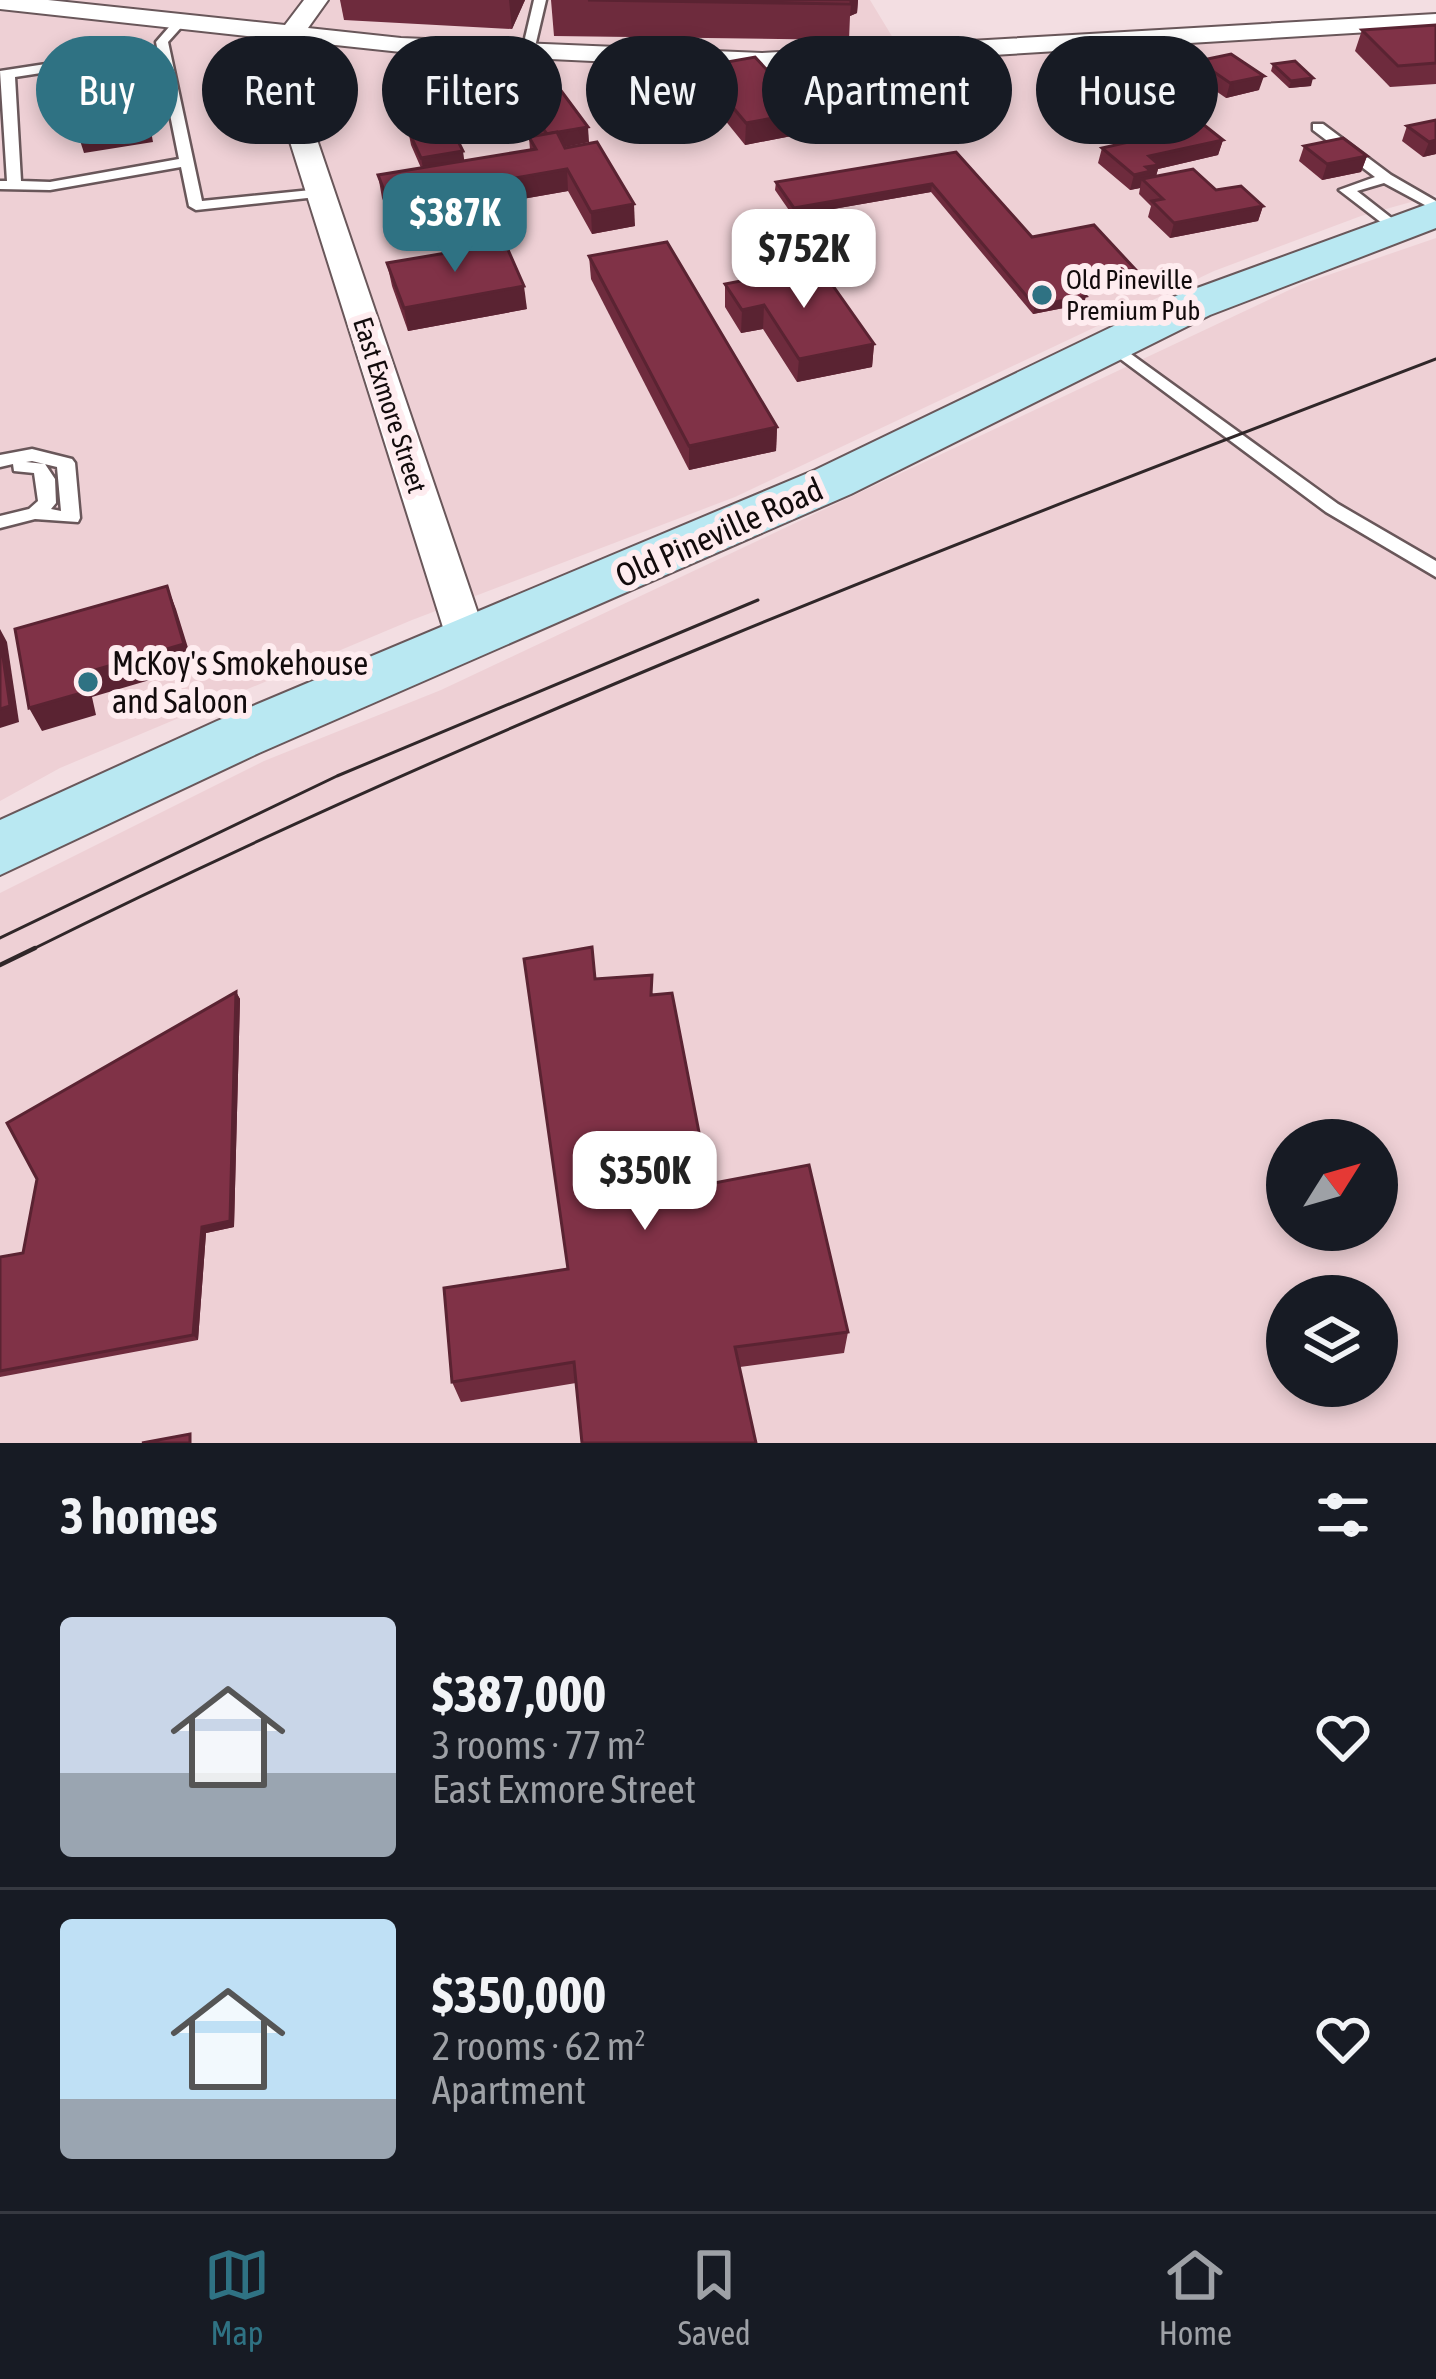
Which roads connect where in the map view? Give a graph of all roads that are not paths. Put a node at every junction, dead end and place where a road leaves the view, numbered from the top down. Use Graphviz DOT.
graph roads {
  1 [pos="316,0"];
  2 [pos="540,0"];
  3 [pos="0,2"];
  4 [pos="1436,21"];
  5 [pos="180,22"];
  6 [pos="291,33"];
  7 [pos="167,36"];
  8 [pos="532,36"];
  9 [pos="382,40"];
  10 [pos="562,52"];
  11 [pos="36,69"];
  12 [pos="4,74"];
  13 [pos="4,102"];
  14 [pos="178,115"];
  15 [pos="1318,127"];
  16 [pos="5,131"];
  17 [pos="6,158"];
  18 [pos="188,162"];
  19 [pos="7,184"];
  20 [pos="321,193"];
  21 [pos="1414,207"];
  22 [pos="1113,346"];
  23 [pos="0,461"];
  24 [pos="0,470"];
  25 [pos="35,513"];
  26 [pos="0,522"];
  27 [pos="1436,570"];
  28 [pos="467,640"];
  29 [pos="0,849"];
  1 -- 6 [label="street"];
  2 -- 8 [label="lane"];
  3 -- 5 [label="street"];
  4 -- 10 [label="street"];
  5 -- 6 [label="street"];
  5 -- 7 [label="lane"];
  6 -- 9 [label="street"];
  6 -- 20 [label="street, East Exmore Street"];
  11 -- 12 [label="lane"];
  12 -- 13 [label="lane"];
  13 -- 16 [label="lane"];
  14 -- 18 [label="lane"];
  15 -- 21 [label="lane"];
  16 -- 17 [label="lane"];
  17 -- 19 [label="lane"];
  18 -- 19 [label="lane"];
  18 -- 20 [label="lane"];
  20 -- 28 [label="street, East Exmore Street"];
  21 -- 22 [label="street, Old Pineville Road"];
  22 -- 27 [label="lane"];
  22 -- 28 [label="street, Old Pineville Road"];
  23 -- 25 [label="lane"];
  24 -- 25 [label="lane"];
  25 -- 26 [label="lane"];
  28 -- 29 [label="street, Old Pineville Road"];
}
